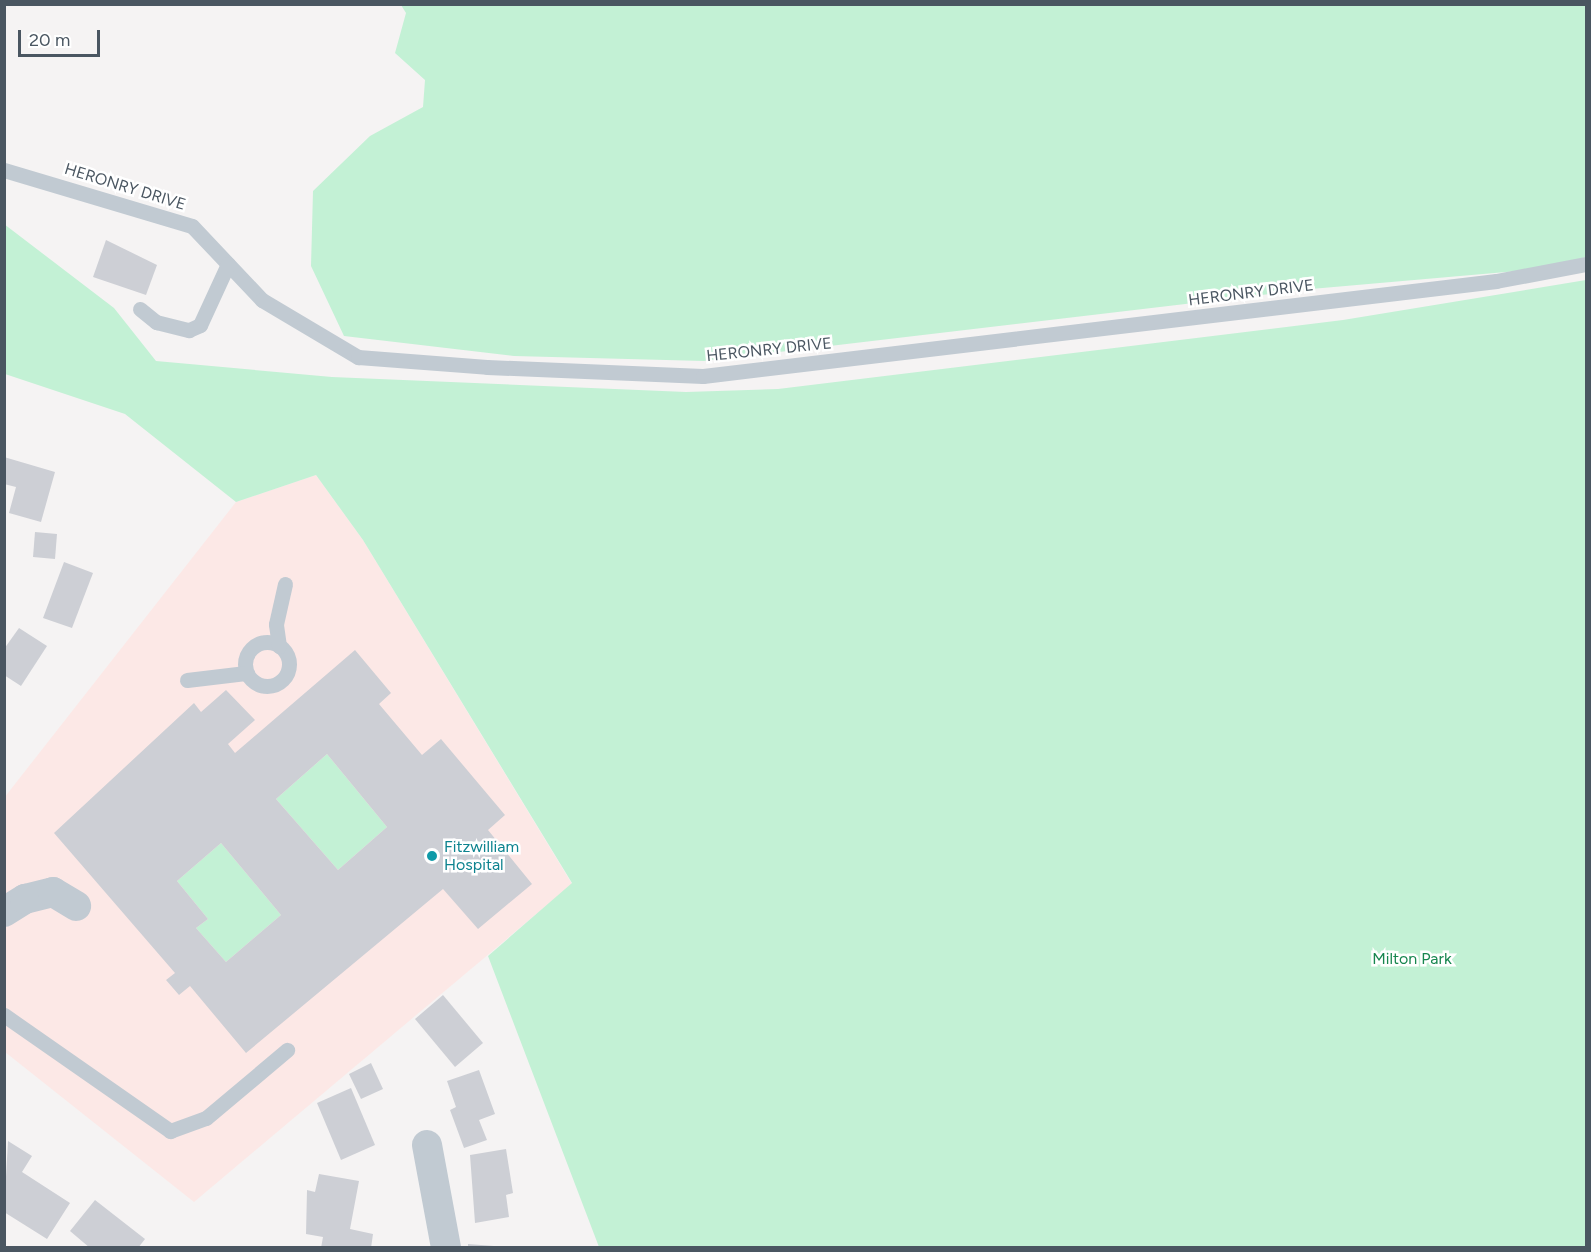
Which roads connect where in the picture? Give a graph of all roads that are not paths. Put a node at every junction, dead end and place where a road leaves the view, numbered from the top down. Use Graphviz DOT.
graph roads {
  1 [pos="4,170"];
  2 [pos="228,264"];
  3 [pos="1587,264"];
  4 [pos="140,309"];
  5 [pos="285,584"];
  6 [pos="279,646"];
  7 [pos="246,673"];
  8 [pos="187,680"];
  9 [pos="76,906"];
  10 [pos="4,912"];
  11 [pos="4,1015"];
  12 [pos="288,1050"];
  13 [pos="427,1145"];
  14 [pos="446,1248"];
  1 -- 2 [label="lane, HERONRY DRIVE"];
  2 -- 3 [label="lane, HERONRY DRIVE"];
  2 -- 4 [label="lane"];
  5 -- 6 [label="lane"];
  6 -- 7 [label="lane"];
  6 -- 7 [label="lane"];
  7 -- 8 [label="lane"];
  9 -- 10 [label="street"];
  11 -- 12 [label="lane"];
  13 -- 14 [label="street"];
}
